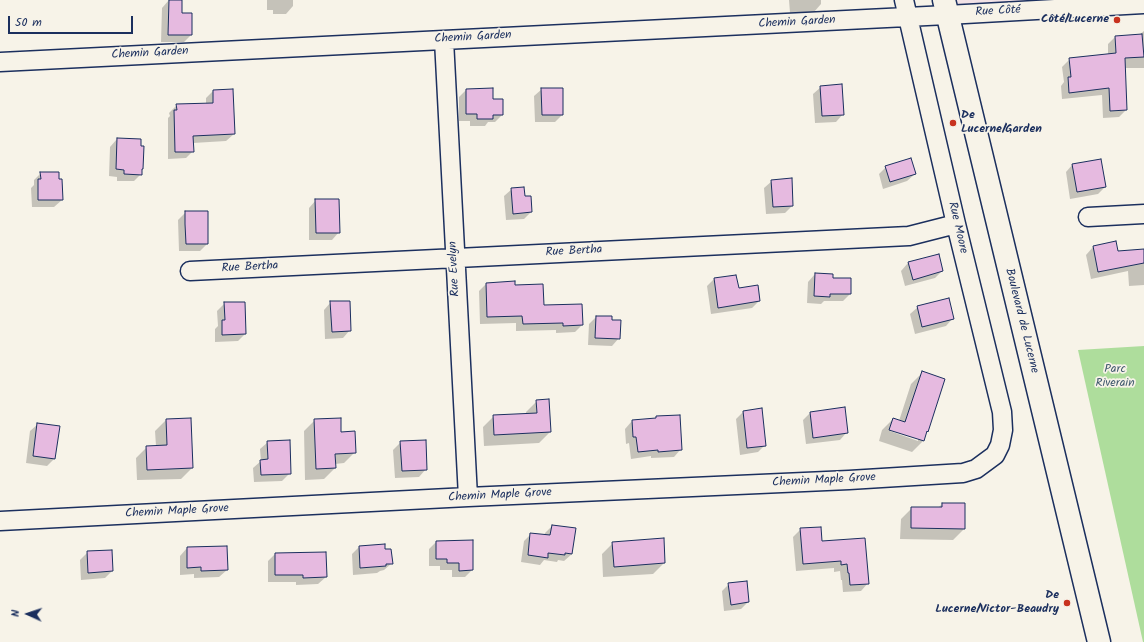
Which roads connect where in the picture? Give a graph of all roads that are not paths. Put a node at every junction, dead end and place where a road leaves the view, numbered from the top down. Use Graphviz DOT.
graph roads {
  1 [pos="1144,4"];
  2 [pos="945,8"];
  3 [pos="906,9"];
  4 [pos="444,40"];
  5 [pos="0,62"];
  6 [pos="1144,214"];
  7 [pos="1088,217"];
  8 [pos="956,224"];
  9 [pos="455,258"];
  10 [pos="190,271"];
  11 [pos="995,455"];
  12 [pos="468,497"];
  13 [pos="0,521"];
  14 [pos="1099,642"];
  1 -- 2 [label="street, Rue Côté"];
  2 -- 3 [label="street, Chemin Garden"];
  2 -- 14 [label="main road, Boulevard de Lucerne"];
  3 -- 4 [label="street, Chemin Garden"];
  3 -- 8 [label="street, Rue Moore"];
  4 -- 5 [label="street, Chemin Garden"];
  4 -- 9 [label="street, Rue Evelyn"];
  6 -- 7 [label="street"];
  8 -- 9 [label="street, Rue Bertha"];
  8 -- 11 [label="street, Rue Moore"];
  9 -- 10 [label="street, Rue Bertha"];
  9 -- 12 [label="street, Rue Evelyn"];
  11 -- 12 [label="street, Chemin Maple Grove"];
  12 -- 13 [label="street, Chemin Maple Grove"];
}
